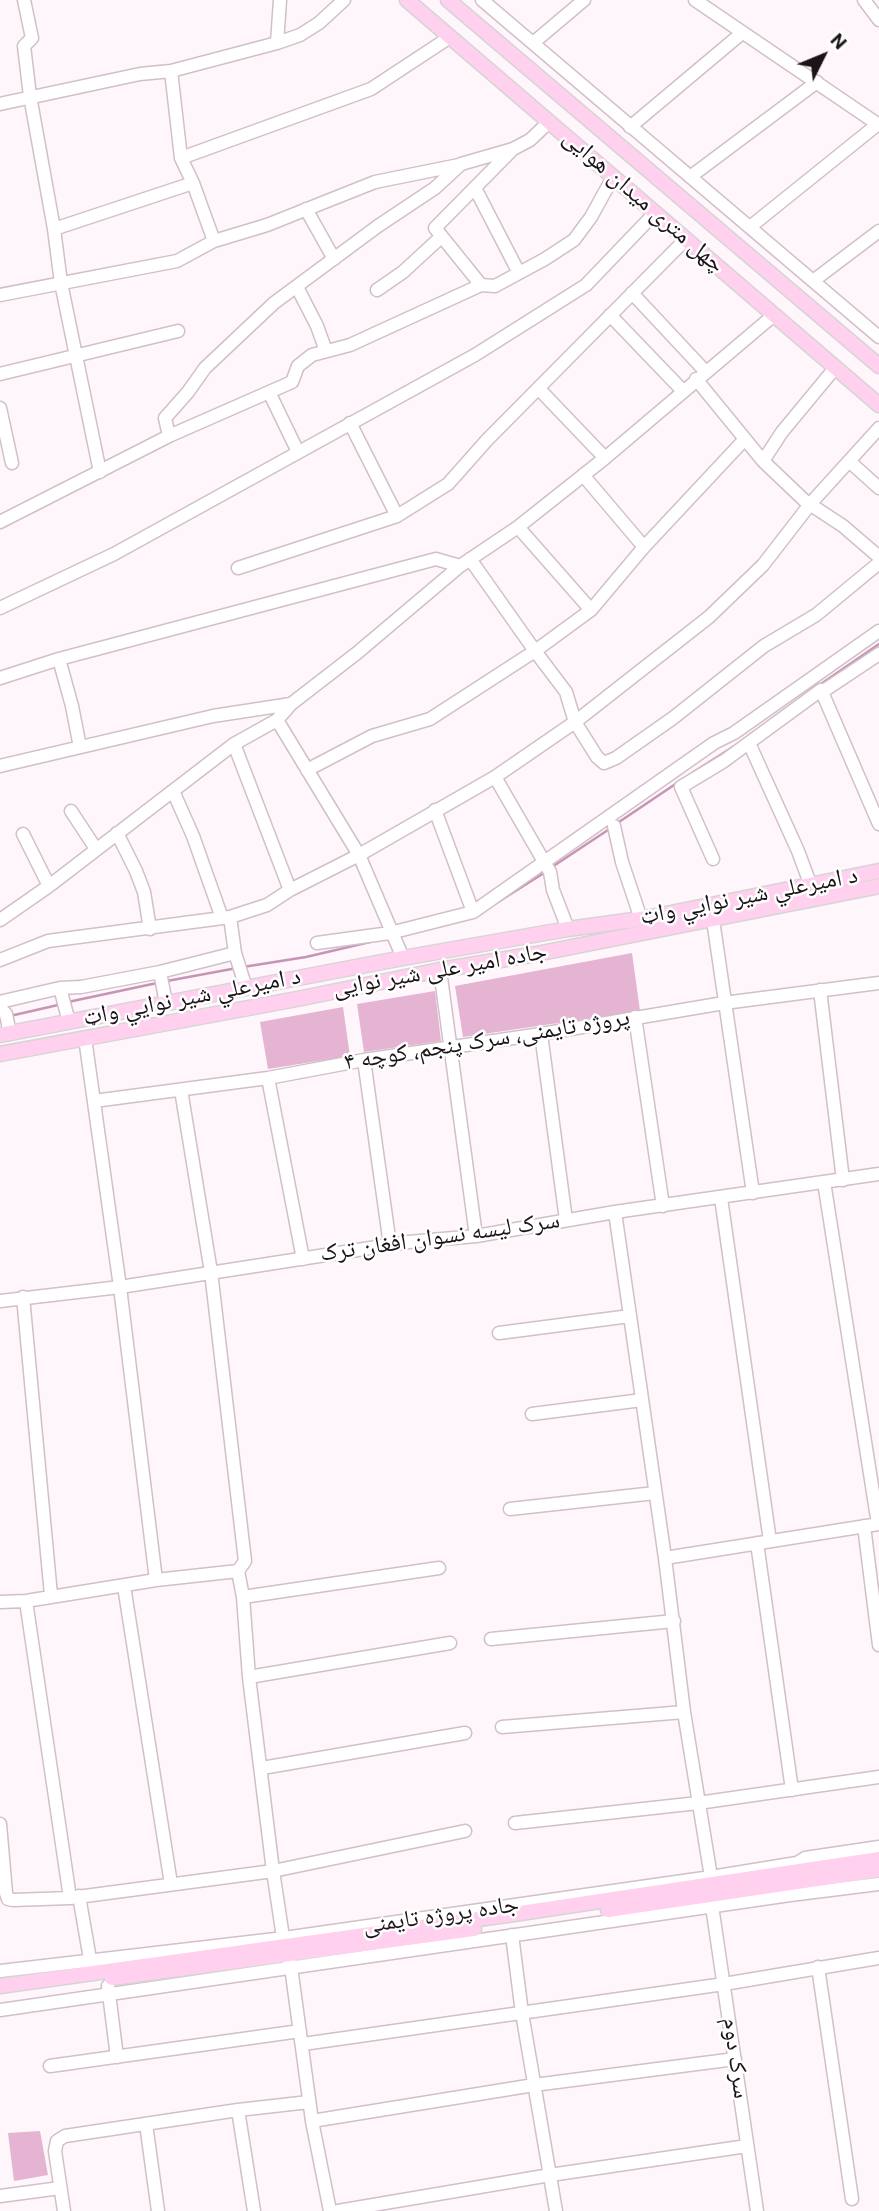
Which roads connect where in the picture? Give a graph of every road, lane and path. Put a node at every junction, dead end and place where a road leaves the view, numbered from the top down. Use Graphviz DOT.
graph roads {
  1 [pos="24,0"];
  2 [pos="280,0"];
  3 [pos="344,0"];
  4 [pos="407,0"];
  5 [pos="447,0"];
  6 [pos="482,0"];
  7 [pos="584,0"];
  8 [pos="695,0"];
  9 [pos="864,0"];
  10 [pos="879,20"];
  11 [pos="742,33"];
  12 [pos="450,37"];
  13 [pos="276,43"];
  14 [pos="533,43"];
  15 [pos="171,71"];
  16 [pos="533,73"];
  17 [pos="817,82"];
  18 [pos="516,93"];
  19 [pos="30,96"];
  20 [pos="0,104"];
  21 [pos="549,122"];
  22 [pos="879,125"];
  23 [pos="630,127"];
  24 [pos="513,149"];
  25 [pos="181,158"];
  26 [pos="461,164"];
  27 [pos="613,177"];
  28 [pos="690,177"];
  29 [pos="193,183"];
  30 [pos="475,188"];
  31 [pos="306,209"];
  32 [pos="655,213"];
  33 [pos="750,227"];
  34 [pos="54,229"];
  35 [pos="879,231"];
  36 [pos="441,237"];
  37 [pos="686,239"];
  38 [pos="215,241"];
  39 [pos="334,259"];
  40 [pos="519,273"];
  41 [pos="813,281"];
  42 [pos="61,283"];
  43 [pos="481,285"];
  44 [pos="296,287"];
  45 [pos="377,290"];
  46 [pos="632,293"];
  47 [pos="0,295"];
  48 [pos="610,315"];
  49 [pos="774,315"];
  50 [pos="178,331"];
  51 [pos="879,337"];
  52 [pos="326,351"];
  53 [pos="74,355"];
  54 [pos="879,366"];
  55 [pos="835,368"];
  56 [pos="0,374"];
  57 [pos="701,375"];
  58 [pos="539,389"];
  59 [pos="682,391"];
  60 [pos="269,393"];
  61 [pos="879,405"];
  62 [pos="0,408"];
  63 [pos="350,423"];
  64 [pos="879,428"];
  65 [pos="169,436"];
  66 [pos="745,439"];
  67 [pos="298,452"];
  68 [pos="605,457"];
  69 [pos="762,461"];
  70 [pos="849,461"];
  71 [pos="12,463"];
  72 [pos="100,472"];
  73 [pos="583,475"];
  74 [pos="879,488"];
  75 [pos="811,502"];
  76 [pos="397,516"];
  77 [pos="0,522"];
  78 [pos="518,527"];
  79 [pos="644,547"];
  80 [pos="879,557"];
  81 [pos="465,563"];
  82 [pos="879,564"];
  83 [pos="238,568"];
  84 [pos="0,608"];
  85 [pos="591,610"];
  86 [pos="879,631"];
  87 [pos="534,651"];
  88 [pos="879,654"];
  89 [pos="58,659"];
  90 [pos="0,678"];
  91 [pos="822,692"];
  92 [pos="291,704"];
  93 [pos="277,720"];
  94 [pos="575,722"];
  95 [pos="749,743"];
  96 [pos="234,744"];
  97 [pos="80,747"];
  98 [pos="0,766"];
  99 [pos="307,770"];
  100 [pos="495,778"];
  101 [pos="173,791"];
  102 [pos="435,810"];
  103 [pos="71,811"];
  104 [pos="879,824"];
  105 [pos="614,826"];
  106 [pos="117,833"];
  107 [pos="23,834"];
  108 [pos="96,849"];
  109 [pos="359,855"];
  110 [pos="713,859"];
  111 [pos="546,868"];
  112 [pos="879,871"];
  113 [pos="49,886"];
  114 [pos="811,886"];
  115 [pos="879,886"];
  116 [pos="290,890"];
  117 [pos="473,912"];
  118 [pos="226,917"];
  119 [pos="640,919"];
  120 [pos="0,920"];
  121 [pos="713,920"];
  122 [pos="150,929"];
  123 [pos="568,929"];
  124 [pos="392,936"];
  125 [pos="317,943"];
  126 [pos="235,953"];
  127 [pos="403,958"];
  128 [pos="0,960"];
  129 [pos="440,970"];
  130 [pos="160,978"];
  131 [pos="879,983"];
  132 [pos="246,988"];
  133 [pos="820,990"];
  134 [pos="61,994"];
  135 [pos="166,1003"];
  136 [pos="724,1003"];
  137 [pos="2,1008"];
  138 [pos="635,1017"];
  139 [pos="69,1022"];
  140 [pos="5,1034"];
  141 [pos="541,1034"];
  142 [pos="85,1038"];
  143 [pos="452,1047"];
  144 [pos="0,1054"];
  145 [pos="364,1060"];
  146 [pos="268,1078"];
  147 [pos="181,1090"];
  148 [pos="94,1101"];
  149 [pos="879,1174"];
  150 [pos="844,1180"];
  151 [pos="824,1182"];
  152 [pos="753,1193"];
  153 [pos="722,1198"];
  154 [pos="663,1206"];
  155 [pos="615,1212"];
  156 [pos="566,1220"];
  157 [pos="476,1236"];
  158 [pos="390,1245"];
  159 [pos="303,1259"];
  160 [pos="211,1272"];
  161 [pos="120,1287"];
  162 [pos="23,1297"];
  163 [pos="0,1301"];
  164 [pos="630,1316"];
  165 [pos="499,1333"];
  166 [pos="642,1400"];
  167 [pos="532,1414"];
  168 [pos="655,1493"];
  169 [pos="510,1509"];
  170 [pos="879,1524"];
  171 [pos="864,1527"];
  172 [pos="763,1542"];
  173 [pos="665,1558"];
  174 [pos="439,1568"];
  175 [pos="238,1571"];
  176 [pos="156,1580"];
  177 [pos="124,1586"];
  178 [pos="51,1595"];
  179 [pos="243,1597"];
  180 [pos="26,1601"];
  181 [pos="0,1602"];
  182 [pos="674,1621"];
  183 [pos="491,1639"];
  184 [pos="450,1643"];
  185 [pos="879,1645"];
  186 [pos="249,1677"];
  187 [pos="684,1712"];
  188 [pos="502,1727"];
  189 [pos="465,1733"];
  190 [pos="262,1768"];
  191 [pos="879,1777"];
  192 [pos="792,1790"];
  193 [pos="698,1803"];
  194 [pos="515,1823"];
  195 [pos="0,1824"];
  196 [pos="465,1831"];
  197 [pos="879,1847"];
  198 [pos="879,1859"];
  199 [pos="879,1870"];
  200 [pos="273,1871"];
  201 [pos="171,1884"];
  202 [pos="879,1884"];
  203 [pos="712,1891"];
  204 [pos="75,1897"];
  205 [pos="512,1935"];
  206 [pos="287,1951"];
  207 [pos="879,1958"];
  208 [pos="91,1966"];
  209 [pos="818,1968"];
  210 [pos="0,1971"];
  211 [pos="724,1984"];
  212 [pos="0,1986"];
  213 [pos="108,1986"];
  214 [pos="0,1995"];
  215 [pos="0,2010"];
  216 [pos="522,2013"];
  217 [pos="302,2038"];
  218 [pos="117,2057"];
  219 [pos="735,2059"];
  220 [pos="50,2066"];
  221 [pos="534,2085"];
  222 [pos="309,2102"];
  223 [pos="238,2110"];
  224 [pos="312,2120"];
  225 [pos="146,2124"];
  226 [pos="747,2146"];
  227 [pos="550,2175"];
  228 [pos="60,2188"];
  229 [pos="0,2196"];
  230 [pos="852,2199"];
  231 [pos="64,2211"];
  232 [pos="158,2211"];
  233 [pos="254,2211"];
  234 [pos="330,2211"];
  235 [pos="338,2211"];
  236 [pos="556,2211"];
  237 [pos="757,2211"];
  1 -- 19 [label="street"];
  2 -- 13 [label="street"];
  3 -- 13 [label="street"];
  4 -- 12 [label="main road, چهل متری میدان هوایی"];
  5 -- 16 [label="main road"];
  6 -- 14 [label="street"];
  7 -- 14 [label="street"];
  8 -- 11 [label="street"];
  9 -- 10 [label="street"];
  11 -- 17 [label="street"];
  11 -- 23 [label="street"];
  12 -- 18 [label="main road, چهل متری میدان هوایی"];
  12 -- 25 [label="street"];
  13 -- 15 [label="street"];
  14 -- 23 [label="street"];
  15 -- 19 [label="street"];
  15 -- 25 [label="street"];
  16 -- 18 [label="main road"];
  16 -- 54 [label="main road"];
  17 -- 22 [label="street"];
  17 -- 28 [label="street"];
  18 -- 21 [label="main road, چهل متری میدان هوایی"];
  19 -- 20 [label="street"];
  19 -- 34 [label="street"];
  21 -- 24 [label="street"];
  21 -- 27 [label="main road, چهل متری میدان هوایی"];
  22 -- 33 [label="street"];
  23 -- 28 [label="street"];
  24 -- 26 [label="street"];
  24 -- 30 [label="street"];
  25 -- 29 [label="street"];
  26 -- 31 [label="street"];
  26 -- 39 [label="street"];
  27 -- 32 [label="main road, چهل متری میدان هوایی"];
  27 -- 40 [label="street"];
  28 -- 33 [label="street"];
  29 -- 34 [label="street"];
  29 -- 38 [label="street"];
  30 -- 36 [label="street"];
  30 -- 40 [label="street"];
  31 -- 38 [label="street"];
  31 -- 39 [label="street"];
  32 -- 37 [label="main road, چهل متری میدان هوایی"];
  32 -- 63 [label="street"];
  33 -- 41 [label="street"];
  34 -- 42 [label="street"];
  35 -- 41 [label="street"];
  36 -- 43 [label="street"];
  36 -- 45 [label="street"];
  37 -- 46 [label="street"];
  37 -- 49 [label="main road, چهل متری میدان هوایی"];
  38 -- 42 [label="street"];
  39 -- 44 [label="street"];
  40 -- 43 [label="street"];
  41 -- 51 [label="street"];
  42 -- 47 [label="street"];
  42 -- 53 [label="street"];
  43 -- 52 [label="street"];
  44 -- 52 [label="street"];
  44 -- 65 [label="street"];
  46 -- 48 [label="street"];
  46 -- 57 [label="street"];
  48 -- 58 [label="street"];
  48 -- 59 [label="street"];
  49 -- 55 [label="main road, چهل متری میدان هوایی"];
  49 -- 57 [label="street"];
  50 -- 53 [label="street"];
  52 -- 60 [label="street"];
  53 -- 56 [label="street"];
  53 -- 72 [label="street"];
  55 -- 61 [label="main road, چهل متری میدان هوایی"];
  55 -- 69 [label="street"];
  57 -- 59 [label="street"];
  57 -- 66 [label="street"];
  58 -- 68 [label="street"];
  58 -- 76 [label="street"];
  59 -- 68 [label="street"];
  60 -- 65 [label="street"];
  60 -- 67 [label="street"];
  62 -- 71 [label="street"];
  63 -- 67 [label="street"];
  63 -- 76 [label="street"];
  64 -- 70 [label="street"];
  65 -- 72 [label="street"];
  66 -- 69 [label="street"];
  66 -- 79 [label="street"];
  67 -- 84 [label="street"];
  68 -- 73 [label="street"];
  69 -- 75 [label="street"];
  70 -- 74 [label="street"];
  70 -- 75 [label="street"];
  72 -- 77 [label="street"];
  73 -- 78 [label="street"];
  73 -- 79 [label="street"];
  75 -- 80 [label="street"];
  75 -- 94 [label="street"];
  76 -- 83 [label="street"];
  78 -- 81 [label="street"];
  78 -- 85 [label="street"];
  79 -- 85 [label="street"];
  81 -- 87 [label="street"];
  81 -- 89 [label="street"];
  81 -- 92 [label="street"];
  82 -- 94 [label="street"];
  85 -- 87 [label="street"];
  86 -- 111 [label="street"];
  87 -- 94 [label="street"];
  87 -- 99 [label="street"];
  88 -- 91 [label="street"];
  89 -- 90 [label="street"];
  89 -- 97 [label="street"];
  91 -- 95 [label="street"];
  91 -- 104 [label="street"];
  92 -- 93 [label="street"];
  92 -- 97 [label="street"];
  93 -- 96 [label="street"];
  93 -- 99 [label="street"];
  94 -- 100 [label="street"];
  95 -- 110 [label="street"];
  95 -- 114 [label="street"];
  96 -- 101 [label="street"];
  96 -- 116 [label="street"];
  97 -- 98 [label="street"];
  99 -- 109 [label="street"];
  100 -- 102 [label="street"];
  100 -- 111 [label="street"];
  101 -- 106 [label="street"];
  101 -- 118 [label="street"];
  102 -- 109 [label="street"];
  102 -- 117 [label="street"];
  103 -- 108 [label="street"];
  105 -- 119 [label="street"];
  106 -- 108 [label="street"];
  106 -- 122 [label="street"];
  107 -- 113 [label="street"];
  108 -- 113 [label="street"];
  109 -- 116 [label="street"];
  109 -- 124 [label="street"];
  111 -- 117 [label="street"];
  111 -- 123 [label="street"];
  112 -- 114 [label="main road, د امیرعلي شیر نوايي واټ"];
  113 -- 120 [label="street"];
  114 -- 119 [label="main road, د امیرعلي شیر نوايي واټ"];
  115 -- 121 [label="main road, جاده امیر علی شیر نوایی"];
  116 -- 118 [label="street"];
  117 -- 124 [label="street"];
  118 -- 122 [label="street"];
  118 -- 126 [label="street"];
  119 -- 123 [label="main road, د امیرعلي شیر نوايي واټ"];
  121 -- 129 [label="main road, جاده امیر علی شیر نوایی"];
  121 -- 136 [label="street"];
  122 -- 128 [label="street"];
  123 -- 127 [label="main road, د امیرعلي شیر نوايي واټ"];
  124 -- 125 [label="street"];
  124 -- 127 [label="street"];
  126 -- 130 [label="street"];
  126 -- 132 [label="street"];
  127 -- 132 [label="main road, د امیرعلي شیر نوايي واټ"];
  129 -- 142 [label="main road, جاده امیر علی شیر نوایی"];
  129 -- 143 [label="street"];
  130 -- 134 [label="street"];
  130 -- 135 [label="street"];
  131 -- 133 [label="street, پروژه تایمنی، سرک پنجم، کوچه ۴"];
  132 -- 135 [label="main road, د امیرعلي شیر نوايي واټ"];
  133 -- 136 [label="street, پروژه تایمنی، سرک پنجم، کوچه ۴"];
  133 -- 150 [label="street"];
  134 -- 137 [label="street"];
  134 -- 139 [label="street"];
  135 -- 139 [label="main road, د امیرعلي شیر نوايي واټ"];
  136 -- 138 [label="street, پروژه تایمنی، سرک پنجم، کوچه ۴"];
  136 -- 152 [label="street"];
  137 -- 140 [label="street"];
  138 -- 141 [label="street, پروژه تایمنی، سرک پنجم، کوچه ۴"];
  138 -- 154 [label="street"];
  139 -- 140 [label="main road, د امیرعلي شیر نوايي واټ"];
  141 -- 143 [label="street, پروژه تایمنی، سرک پنجم، کوچه ۴"];
  141 -- 156 [label="street"];
  142 -- 144 [label="main road, جاده امیر علی شیر نوایی"];
  142 -- 148 [label="street"];
  143 -- 145 [label="street, پروژه تایمنی، سرک پنجم، کوچه ۴"];
  143 -- 157 [label="street"];
  145 -- 146 [label="street, پروژه تایمنی، سرک پنجم، کوچه ۴"];
  145 -- 158 [label="street"];
  146 -- 147 [label="street, پروژه تایمنی، سرک پنجم، کوچه ۴"];
  146 -- 159 [label="street"];
  147 -- 148 [label="street, پروژه تایمنی، سرک پنجم، کوچه ۴"];
  147 -- 160 [label="street"];
  148 -- 161 [label="street"];
  149 -- 150 [label="street, سرک لیسه نسوان افغان‌ ترک"];
  150 -- 151 [label="street, سرک لیسه نسوان افغان‌ ترک"];
  151 -- 152 [label="street, سرک لیسه نسوان افغان‌ ترک"];
  151 -- 170 [label="street"];
  152 -- 153 [label="street, سرک لیسه نسوان افغان‌ ترک"];
  153 -- 154 [label="street, سرک لیسه نسوان افغان‌ ترک"];
  153 -- 172 [label="street"];
  154 -- 155 [label="street, سرک لیسه نسوان افغان‌ ترک"];
  155 -- 156 [label="street, سرک لیسه نسوان افغان‌ ترک"];
  155 -- 164 [label="street, سرک دوم"];
  156 -- 157 [label="street, سرک لیسه نسوان افغان‌ ترک"];
  157 -- 158 [label="street, سرک لیسه نسوان افغان‌ ترک"];
  158 -- 159 [label="street, سرک لیسه نسوان افغان‌ ترک"];
  159 -- 160 [label="street, سرک لیسه نسوان افغان‌ ترک"];
  160 -- 161 [label="street, سرک لیسه نسوان افغان‌ ترک"];
  160 -- 175 [label="street"];
  161 -- 162 [label="street, سرک لیسه نسوان افغان‌ ترک"];
  161 -- 176 [label="street"];
  162 -- 163 [label="street, سرک لیسه نسوان افغان‌ ترک"];
  162 -- 178 [label="street"];
  164 -- 165 [label="street"];
  164 -- 166 [label="street, سرک دوم"];
  166 -- 167 [label="street"];
  166 -- 168 [label="street, سرک دوم"];
  168 -- 169 [label="street"];
  168 -- 173 [label="street, سرک دوم"];
  170 -- 171 [label="street"];
  171 -- 172 [label="street"];
  171 -- 185 [label="street"];
  172 -- 173 [label="street"];
  172 -- 192 [label="street"];
  173 -- 182 [label="street, سرک دوم"];
  174 -- 179 [label="street"];
  175 -- 176 [label="street"];
  175 -- 179 [label="street"];
  176 -- 177 [label="street"];
  177 -- 178 [label="street"];
  177 -- 201 [label="street"];
  178 -- 180 [label="street"];
  179 -- 186 [label="street"];
  180 -- 181 [label="street"];
  180 -- 204 [label="street"];
  182 -- 183 [label="street"];
  182 -- 187 [label="street, سرک دوم"];
  184 -- 186 [label="street"];
  186 -- 190 [label="street"];
  187 -- 188 [label="street"];
  187 -- 193 [label="street, سرک دوم"];
  189 -- 190 [label="street"];
  190 -- 200 [label="street"];
  191 -- 192 [label="street"];
  192 -- 193 [label="street"];
  193 -- 194 [label="street"];
  193 -- 203 [label="street, سرک دوم"];
  195 -- 204 [label="street"];
  196 -- 200 [label="street"];
  197 -- 203 [label="street, جاده پروژه تایمنی"];
  198 -- 203 [label="main road, جاده پروژه تایمنی"];
  199 -- 203 [label="main road, جاده پروژه تایمنی"];
  200 -- 201 [label="street"];
  200 -- 206 [label="street"];
  201 -- 204 [label="street"];
  202 -- 203 [label="street, جاده پروژه تایمنی"];
  203 -- 205 [label="street, جاده پروژه تایمنی"];
  203 -- 206 [label="main road, جاده پروژه تایمنی"];
  203 -- 211 [label="street, سرک دوم"];
  204 -- 208 [label="street"];
  205 -- 206 [label="street, جاده پروژه تایمنی"];
  205 -- 216 [label="street"];
  206 -- 208 [label="main road, جاده پروژه تایمنی"];
  206 -- 213 [label="main road, جاده پروژه تایمنی"];
  206 -- 217 [label="street"];
  207 -- 209 [label="street"];
  208 -- 210 [label="street, جاده پروژه تایمنی"];
  208 -- 212 [label="main road, جاده پروژه تایمنی"];
  209 -- 211 [label="street"];
  209 -- 230 [label="street"];
  211 -- 216 [label="street"];
  211 -- 219 [label="street, سرک دوم"];
  213 -- 214 [label="main road, جاده پروژه تایمنی"];
  213 -- 215 [label="street, جاده پروژه تایمنی"];
  213 -- 218 [label="street"];
  216 -- 217 [label="street"];
  216 -- 221 [label="street"];
  217 -- 218 [label="street"];
  217 -- 222 [label="street"];
  218 -- 220 [label="street"];
  219 -- 221 [label="street"];
  219 -- 226 [label="street, سرک دوم"];
  221 -- 224 [label="street"];
  221 -- 227 [label="street"];
  222 -- 223 [label="street"];
  222 -- 224 [label="street"];
  223 -- 225 [label="street"];
  223 -- 233 [label="street"];
  224 -- 234 [label="street"];
  225 -- 228 [label="street"];
  225 -- 232 [label="street"];
  226 -- 227 [label="street"];
  226 -- 237 [label="street, سرک دوم"];
  227 -- 235 [label="street"];
  227 -- 236 [label="street"];
  228 -- 229 [label="street"];
  228 -- 231 [label="street"];
}
